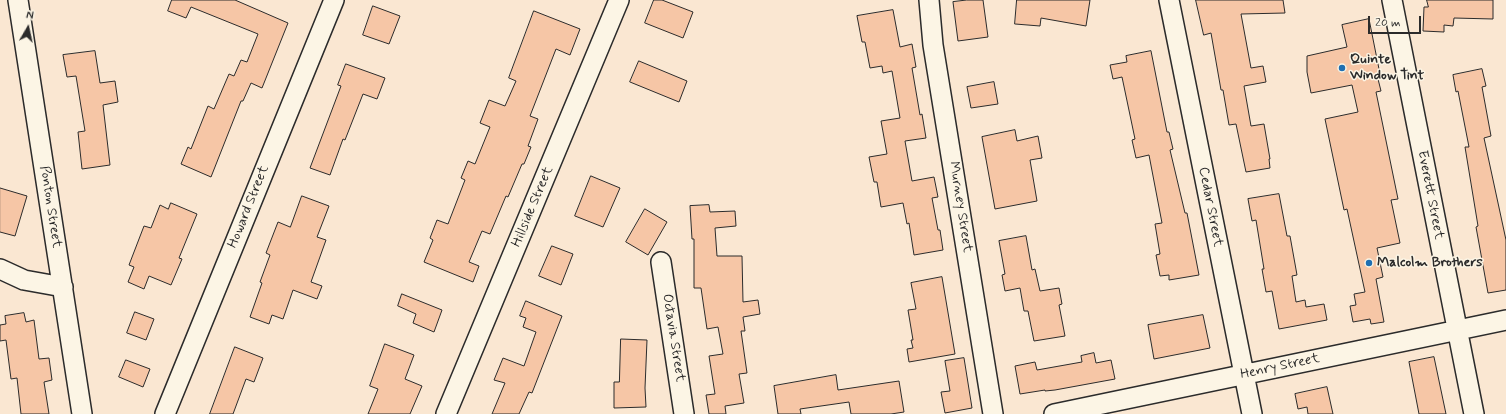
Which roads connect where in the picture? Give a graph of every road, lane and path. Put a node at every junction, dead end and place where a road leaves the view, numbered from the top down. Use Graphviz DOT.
graph roads {
  1 [pos="18,0"];
  2 [pos="333,0"];
  3 [pos="619,0"];
  4 [pos="929,0"];
  5 [pos="1169,0"];
  6 [pos="1392,0"];
  7 [pos="661,262"];
  8 [pos="0,270"];
  9 [pos="63,287"];
  10 [pos="1506,320"];
  11 [pos="1457,330"];
  12 [pos="1244,374"];
  13 [pos="82,414"];
  14 [pos="165,414"];
  15 [pos="446,414"];
  16 [pos="684,414"];
  17 [pos="993,414"];
  18 [pos="1054,414"];
  19 [pos="1252,414"];
  20 [pos="1474,414"];
  1 -- 9 [label="street, Ponton Street"];
  2 -- 14 [label="street, Howard Street"];
  3 -- 15 [label="street, Hillside Street"];
  4 -- 17 [label="street, Murney Street"];
  5 -- 12 [label="street, Cedar Street"];
  6 -- 11 [label="street, Everett Street"];
  7 -- 16 [label="street, Octavia Street"];
  8 -- 9 [label="street"];
  9 -- 13 [label="street, Ponton Street"];
  10 -- 11 [label="street, Henry Street"];
  11 -- 12 [label="street, Henry Street"];
  11 -- 20 [label="street, Everett Street"];
  12 -- 18 [label="street, Henry Street"];
  12 -- 19 [label="street, Cedar Street"];
}
